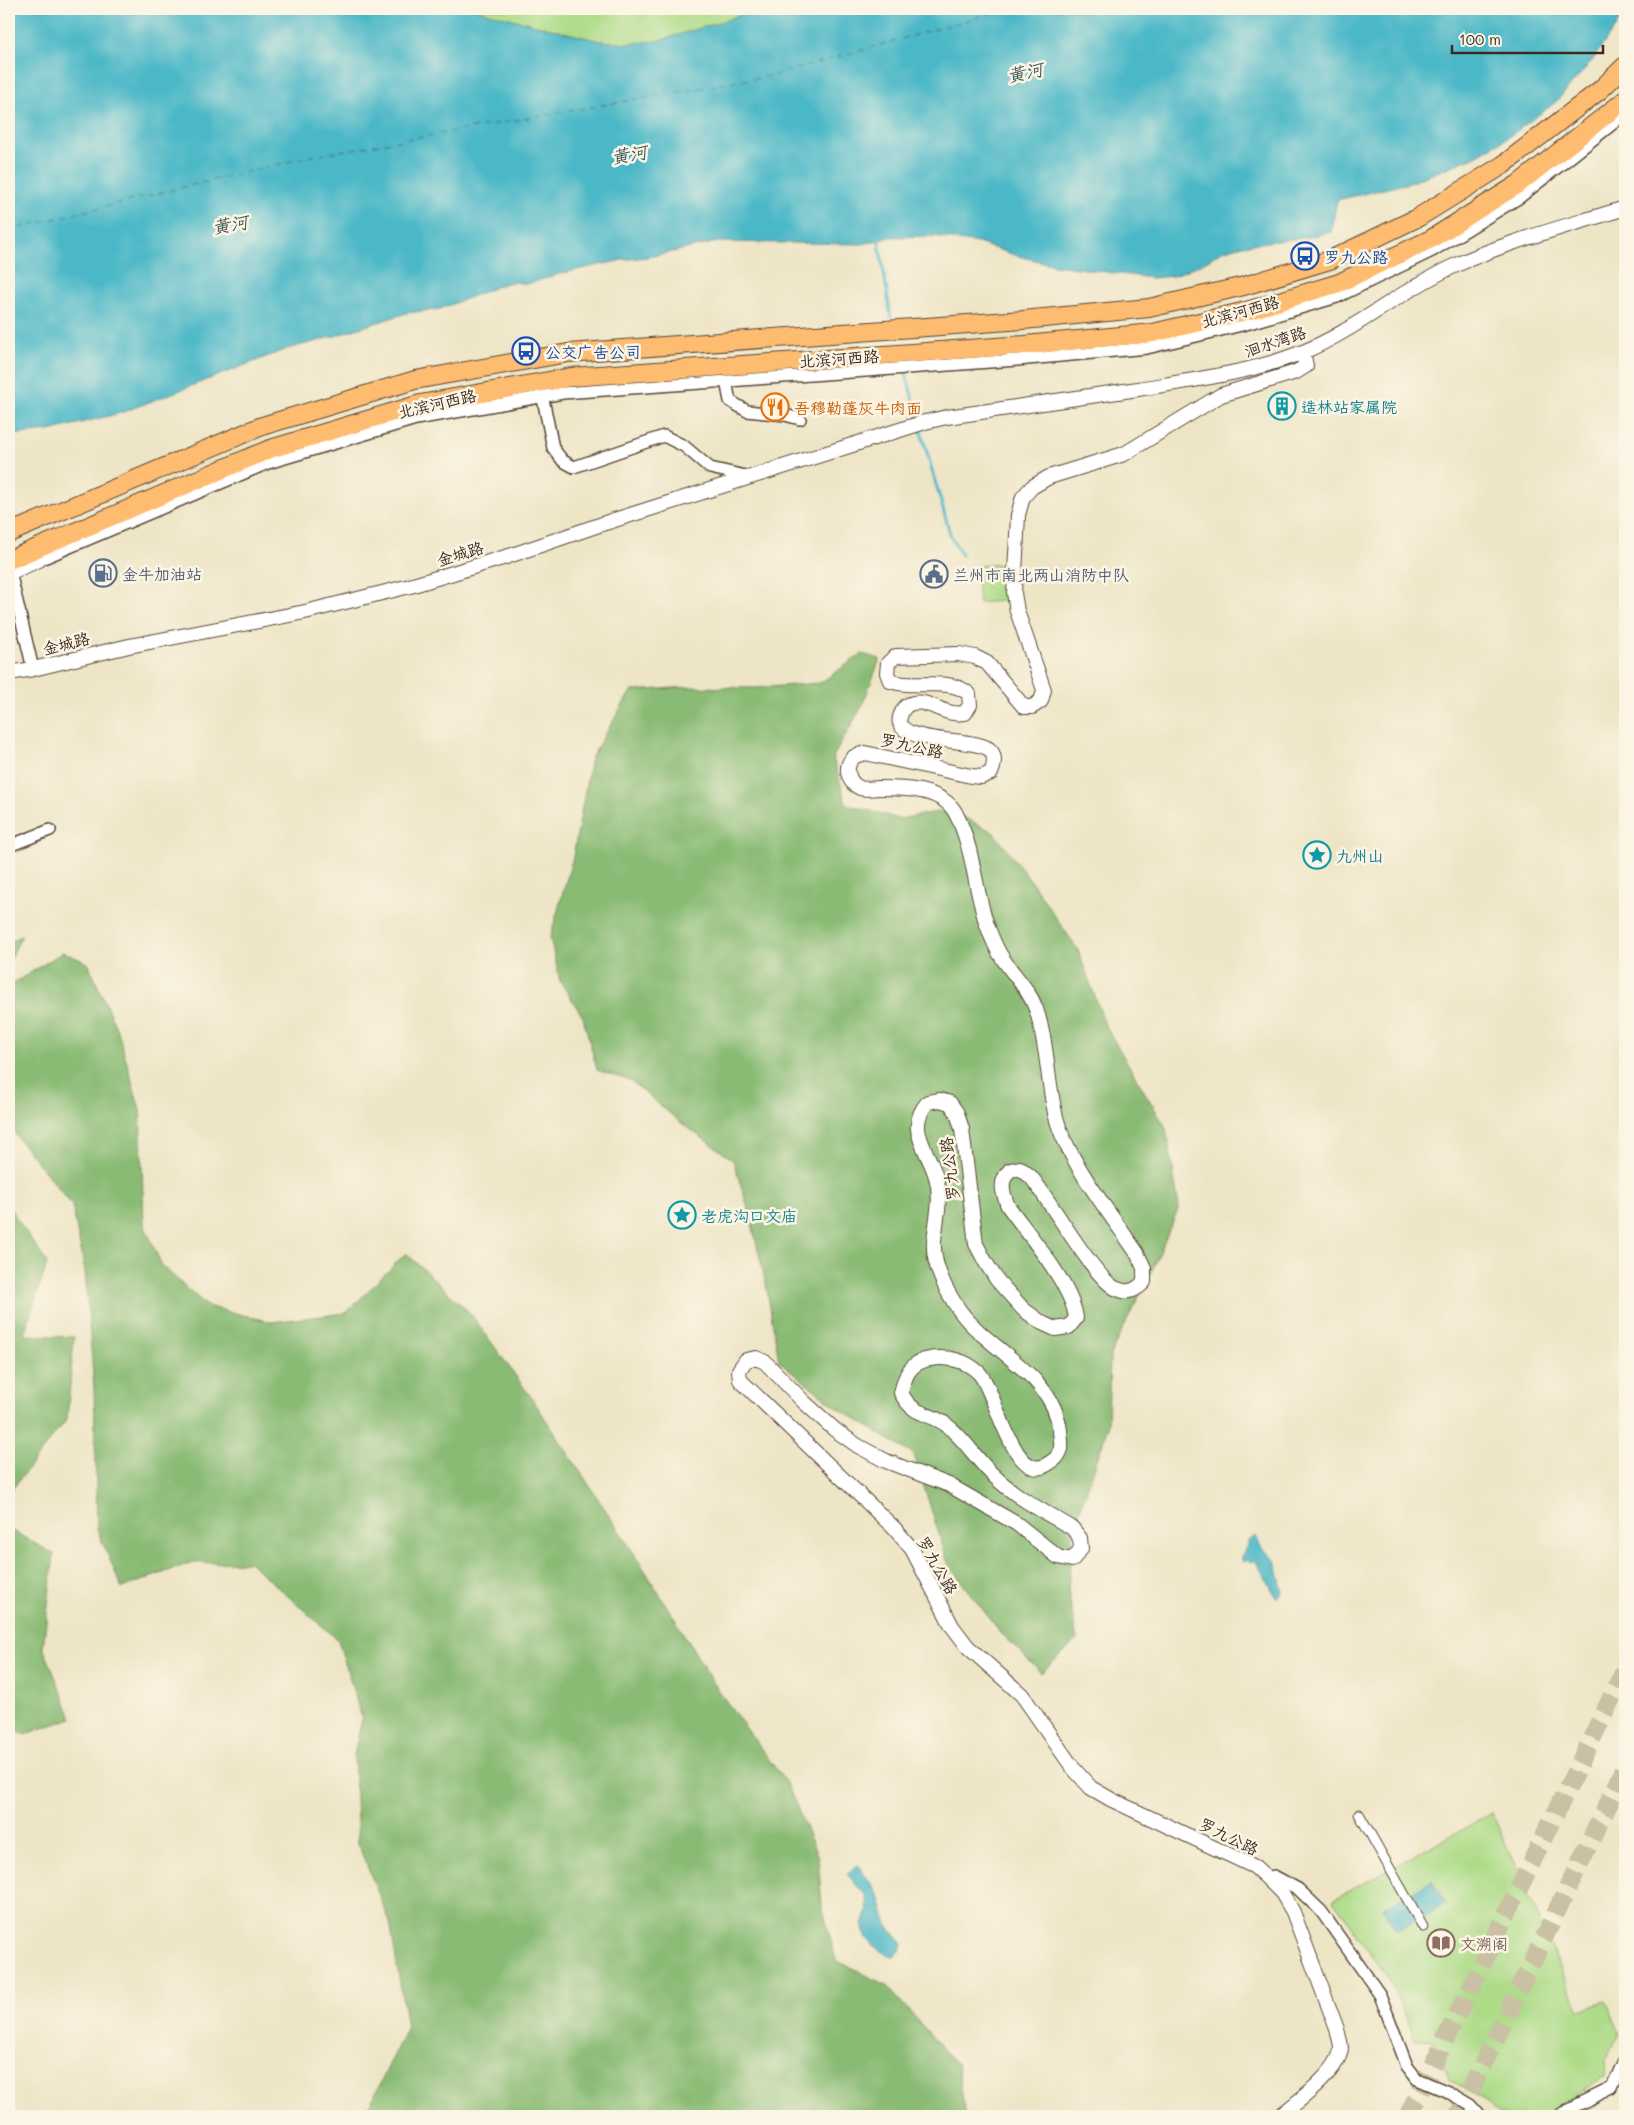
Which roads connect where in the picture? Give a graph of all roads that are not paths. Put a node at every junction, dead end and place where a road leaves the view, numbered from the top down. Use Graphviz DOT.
graph roads {
  1 [pos="1625,66"];
  2 [pos="1625,100"];
  3 [pos="1625,114"];
  4 [pos="1625,208"];
  5 [pos="1303,352"];
  6 [pos="726,381"];
  7 [pos="540,389"];
  8 [pos="800,419"];
  9 [pos="910,426"];
  10 [pos="750,478"];
  11 [pos="12,531"];
  12 [pos="15,565"];
  13 [pos="33,669"];
  14 [pos="9,673"];
  15 [pos="50,830"];
  16 [pos="9,846"];
  17 [pos="1359,1814"];
  18 [pos="1267,1878"];
  19 [pos="1422,1925"];
  20 [pos="1625,2058"];
  21 [pos="1280,2116"];
  22 [pos="1480,2116"];
  23 [pos="1559,2116"];
  1 -- 11 [label="main road, 北滨河西路"];
  2 -- 7 [label="main road, 北滨河西路"];
  3 -- 6 [label="street"];
  4 -- 5 [label="street, 洄水湾路"];
  5 -- 9 [label="street, 洄水湾路"];
  5 -- 18 [label="street, 罗九公路"];
  6 -- 7 [label="street"];
  6 -- 8 [label="street"];
  7 -- 10 [label="street"];
  7 -- 12 [label="main road, 北滨河西路"];
  9 -- 10 [label="street, 金城路"];
  10 -- 13 [label="street, 金城路"];
  12 -- 13 [label="street"];
  13 -- 14 [label="street, 金城路"];
  15 -- 16 [label="street"];
  17 -- 19 [label="street"];
  18 -- 21 [label="street, 罗九公路"];
  18 -- 22 [label="street"];
  20 -- 23 [label="street"];
}
